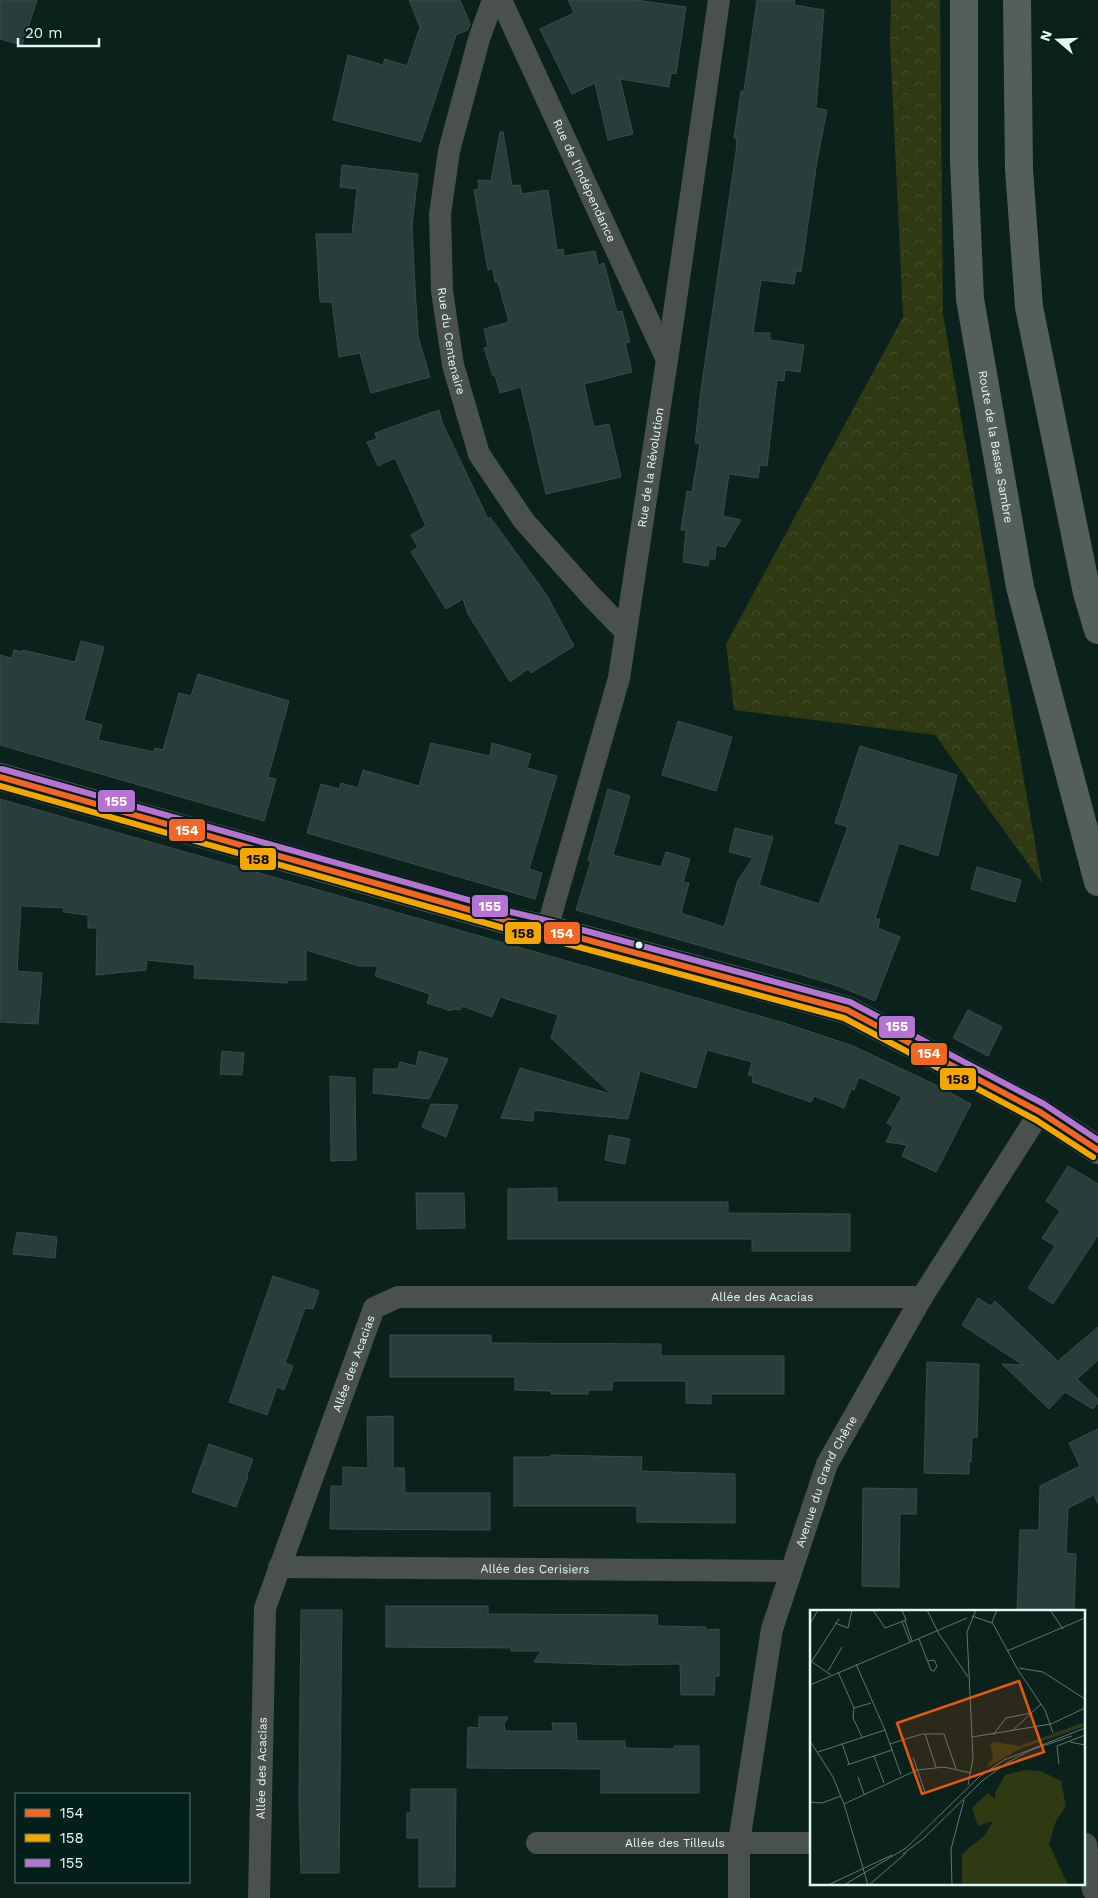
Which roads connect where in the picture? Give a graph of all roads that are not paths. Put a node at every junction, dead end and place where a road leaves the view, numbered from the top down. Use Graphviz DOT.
graph roads {
  1 [pos="493,0"];
  2 [pos="501,0"];
  3 [pos="719,0"];
  4 [pos="964,0"];
  5 [pos="1017,0"];
  6 [pos="667,360"];
  7 [pos="1098,630"];
  8 [pos="626,632"];
  9 [pos="0,777"];
  10 [pos="1098,882"];
  11 [pos="547,929"];
  12 [pos="1040,1112"];
  13 [pos="1098,1150"];
  14 [pos="922,1297"];
  15 [pos="280,1567"];
  16 [pos="791,1571"];
  17 [pos="537,1842"];
  18 [pos="739,1842"];
  19 [pos="810,1843"];
  20 [pos="1086,1844"];
  21 [pos="1093,1890"];
  22 [pos="259,1898"];
  23 [pos="739,1898"];
  1 -- 8 [label="street, Rue du Centenaire"];
  2 -- 6 [label="street, Rue de l'Indépendance"];
  3 -- 6 [label="street, Rue de la Révolution"];
  4 -- 10 [label="highway, Route de la Basse Sambre"];
  5 -- 7 [label="highway"];
  6 -- 8 [label="street, Rue de la Révolution"];
  8 -- 11 [label="street, Rue de la Révolution"];
  9 -- 11 [label="street"];
  11 -- 12 [label="street"];
  12 -- 13 [label="street"];
  12 -- 14 [label="street, Avenue du Grand Chêne"];
  14 -- 15 [label="street, Allée des Acacias"];
  14 -- 16 [label="street, Avenue du Grand Chêne"];
  15 -- 16 [label="street, Allée des Cerisiers"];
  15 -- 22 [label="street, Allée des Acacias"];
  16 -- 18 [label="street, Avenue du Grand Chêne"];
  17 -- 18 [label="street, Allée des Tilleuls"];
  18 -- 19 [label="street, Allée des Tilleuls"];
  18 -- 23 [label="street, Avenue du Grand Chêne"];
  20 -- 21 [label="street"];
}
